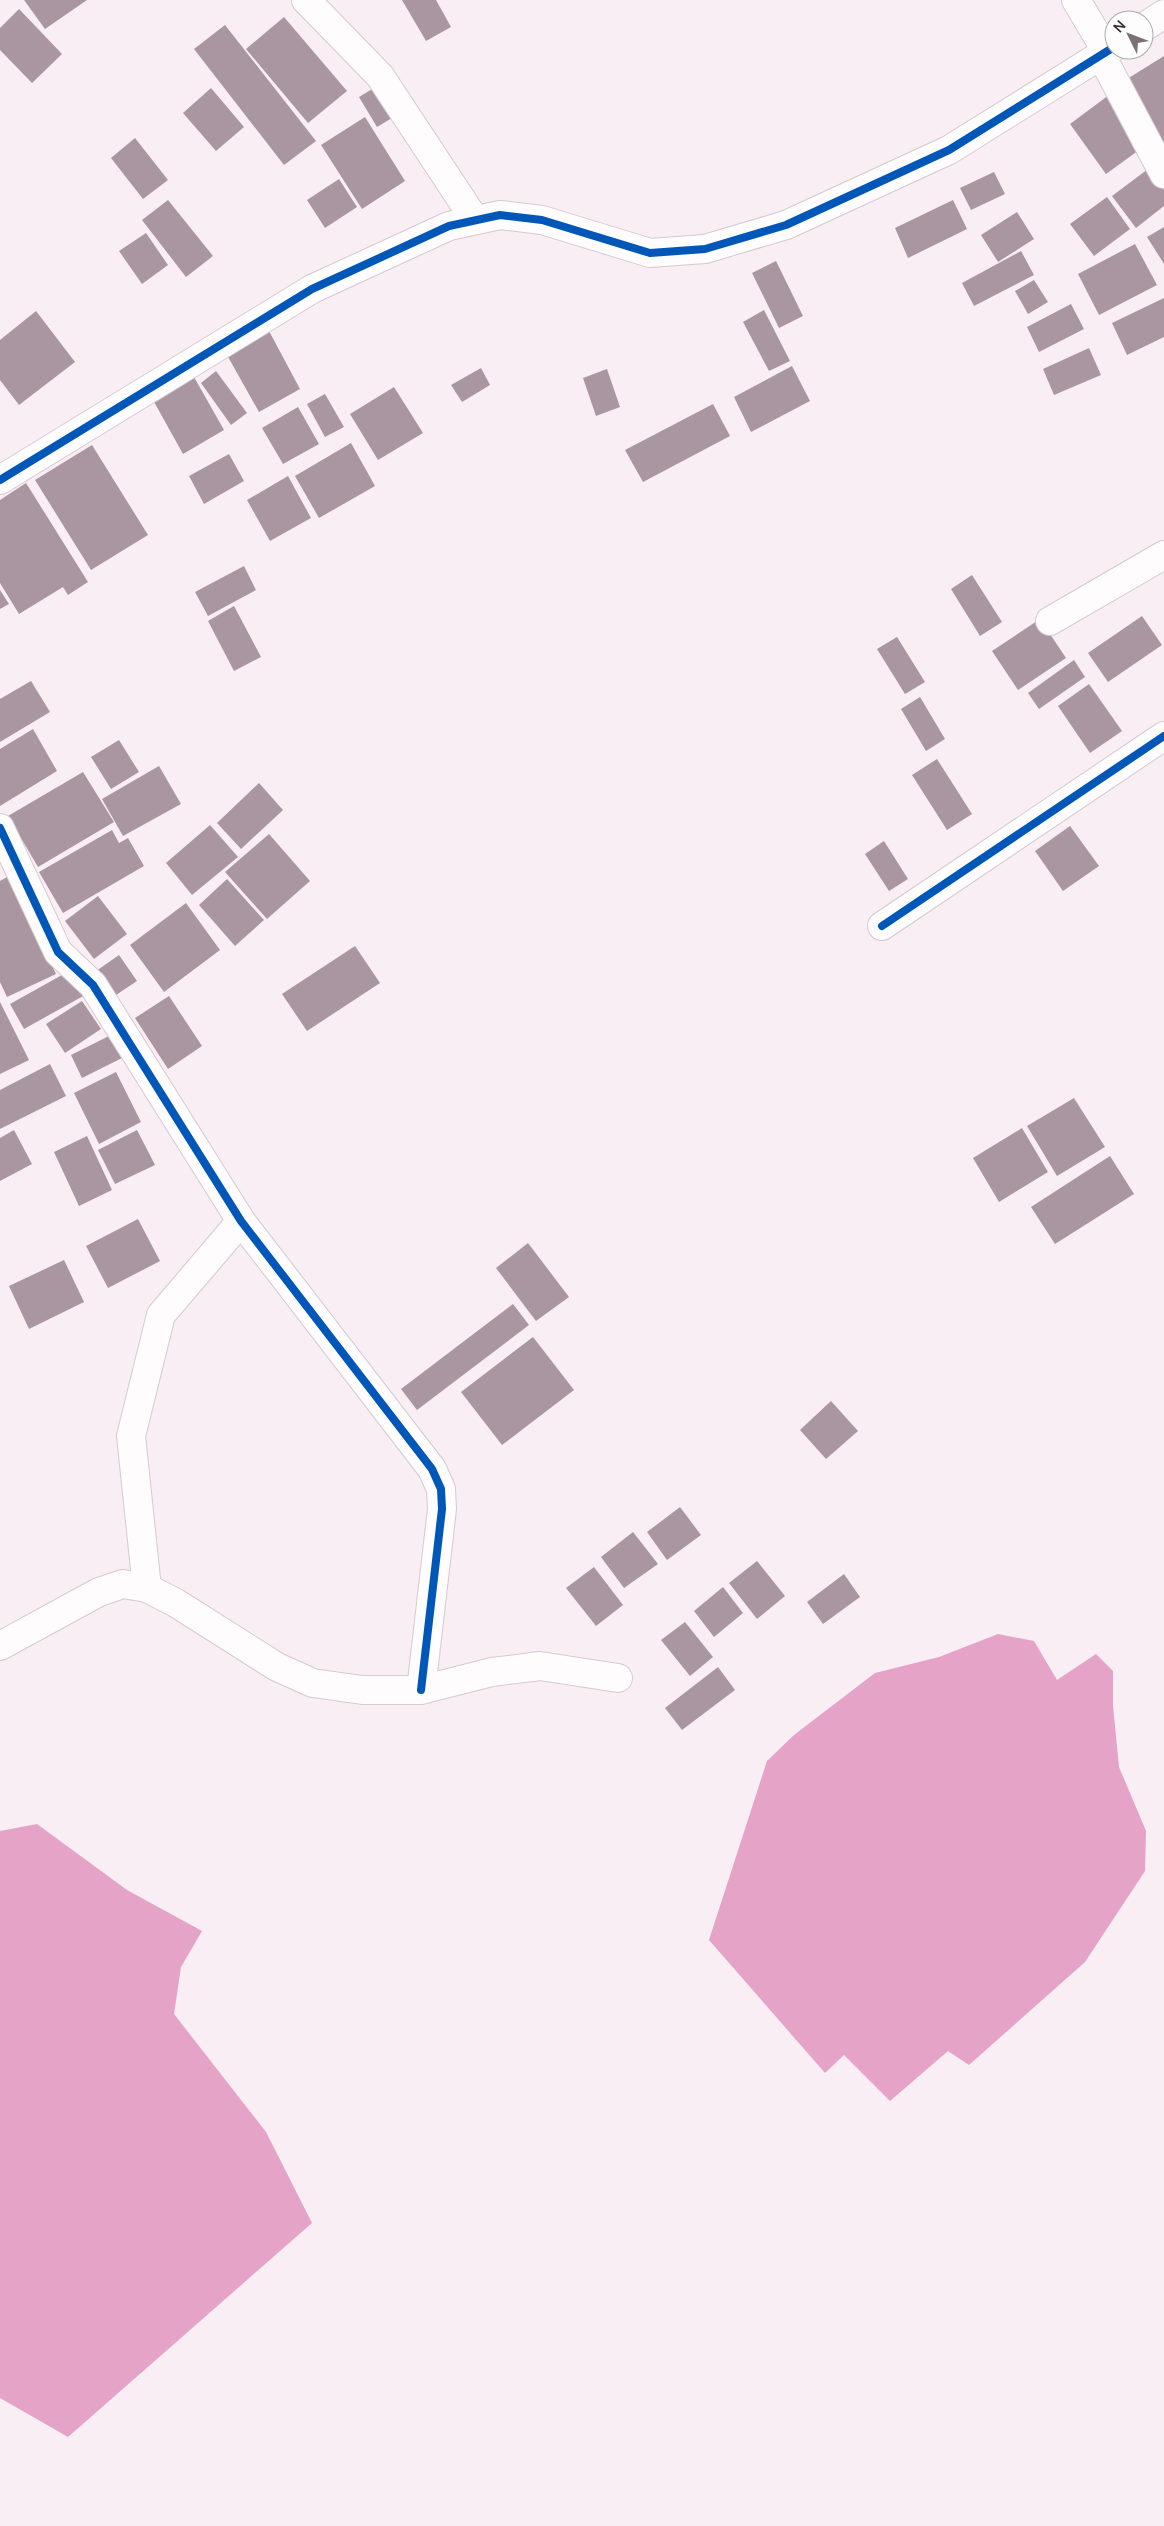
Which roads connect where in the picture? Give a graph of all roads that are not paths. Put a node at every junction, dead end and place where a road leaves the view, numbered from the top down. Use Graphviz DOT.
graph roads {
  1 [pos="306,0"];
  2 [pos="1076,0"];
  3 [pos="1104,46"];
  4 [pos="1104,53"];
  5 [pos="1111,60"];
  6 [pos="1164,174"];
  7 [pos="475,220"];
  8 [pos="0,480"];
  9 [pos="1164,555"];
  10 [pos="1050,621"];
  11 [pos="1164,736"];
  12 [pos="0,828"];
  13 [pos="882,926"];
  14 [pos="241,1221"];
  15 [pos="147,1588"];
  16 [pos="0,1646"];
  17 [pos="618,1678"];
  18 [pos="421,1690"];
  1 -- 7 [label="street"];
  2 -- 3 [label="street"];
  4 -- 7 [label="street"];
  5 -- 6 [label="street"];
  7 -- 8 [label="street"];
  9 -- 10 [label="street"];
  11 -- 13 [label="street"];
  12 -- 14 [label="street"];
  14 -- 15 [label="street"];
  14 -- 18 [label="street"];
  15 -- 16 [label="street"];
  15 -- 18 [label="street"];
  17 -- 18 [label="street"];
}
